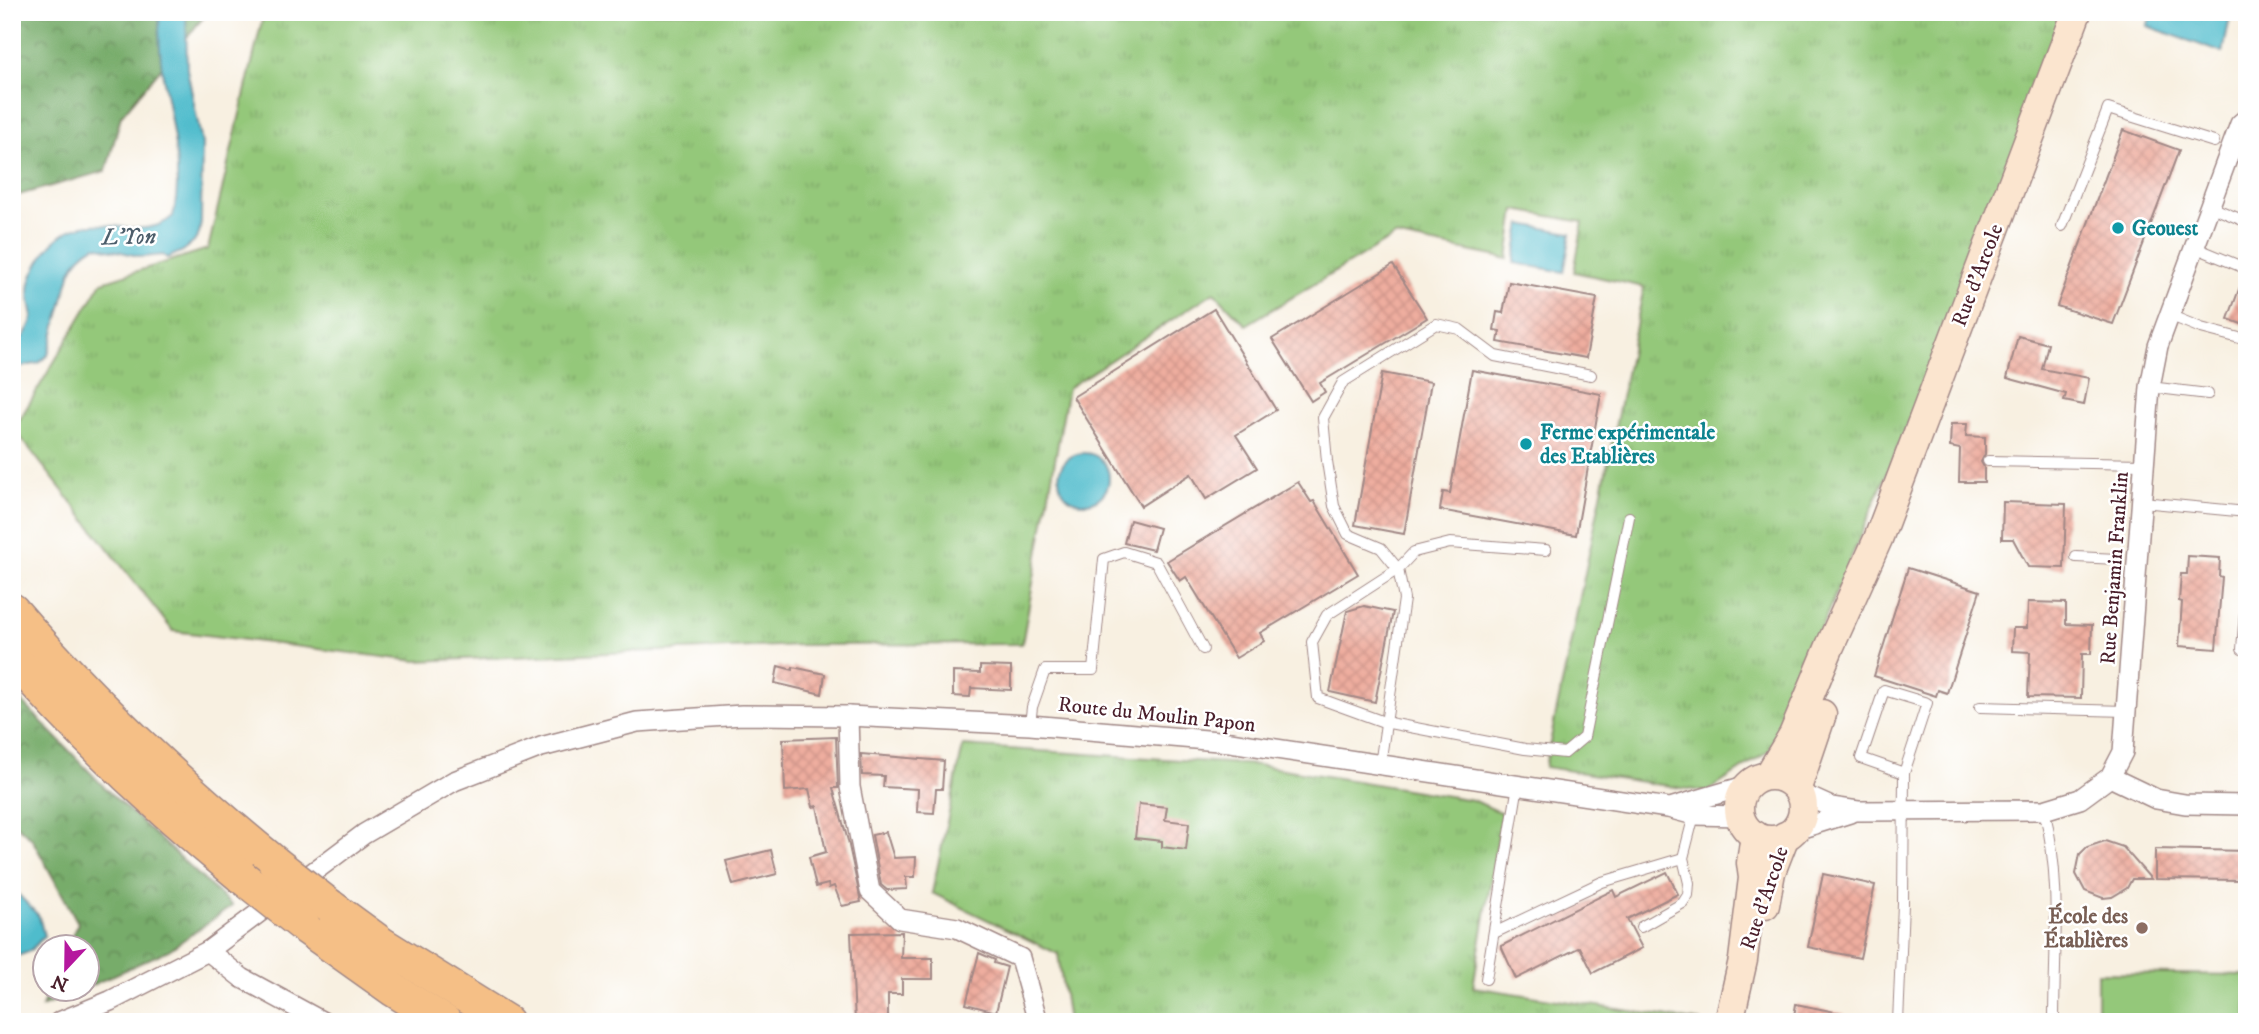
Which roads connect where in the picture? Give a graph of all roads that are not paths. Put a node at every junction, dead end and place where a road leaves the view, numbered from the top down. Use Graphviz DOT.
graph roads {
  1 [pos="2077,12"];
  2 [pos="2247,118"];
  3 [pos="2214,142"];
  4 [pos="2209,206"];
  5 [pos="2247,222"];
  6 [pos="2062,226"];
  7 [pos="2194,247"];
  8 [pos="2247,269"];
  9 [pos="2169,315"];
  10 [pos="2247,340"];
  11 [pos="1591,375"];
  12 [pos="2150,387"];
  13 [pos="2208,394"];
  14 [pos="1988,461"];
  15 [pos="2144,464"];
  16 [pos="2142,502"];
  17 [pos="2247,512"];
  18 [pos="1629,517"];
  19 [pos="1878,539"];
  20 [pos="1546,550"];
  21 [pos="2076,557"];
  22 [pos="2117,559"];
  23 [pos="1398,569"];
  24 [pos="2247,588"];
  25 [pos="12,610"];
  26 [pos="1203,649"];
  27 [pos="2242,649"];
  28 [pos="12,657"];
  29 [pos="1980,706"];
  30 [pos="2126,711"];
  31 [pos="848,716"];
  32 [pos="1384,722"];
  33 [pos="1030,724"];
  34 [pos="1380,765"];
  35 [pos="1904,773"];
  36 [pos="2110,777"];
  37 [pos="1759,780"];
  38 [pos="1518,785"];
  39 [pos="1798,791"];
  40 [pos="2247,805"];
  41 [pos="1668,808"];
  42 [pos="2044,810"];
  43 [pos="1858,811"];
  44 [pos="1903,811"];
  45 [pos="1694,815"];
  46 [pos="1748,826"];
  47 [pos="1789,834"];
  48 [pos="1683,858"];
  49 [pos="1641,927"];
  50 [pos="1494,933"];
  51 [pos="208,951"];
  52 [pos="1744,960"];
  53 [pos="1486,979"];
  54 [pos="60,1022"];
  55 [pos="323,1022"];
  56 [pos="445,1022"];
  57 [pos="507,1022"];
  58 [pos="1038,1022"];
  59 [pos="1729,1022"];
  60 [pos="1898,1022"];
  61 [pos="2054,1022"];
  1 -- 19 [label="main road, Rue d'Arcole"];
  2 -- 4 [label="street, Rue Benjamin Franklin"];
  3 -- 6 [label="lane"];
  4 -- 5 [label="lane"];
  4 -- 7 [label="street, Rue Benjamin Franklin"];
  7 -- 8 [label="lane"];
  7 -- 9 [label="street, Rue Benjamin Franklin"];
  9 -- 10 [label="lane"];
  9 -- 12 [label="street, Rue Benjamin Franklin"];
  11 -- 23 [label="lane"];
  12 -- 13 [label="lane"];
  12 -- 15 [label="street, Rue Benjamin Franklin"];
  14 -- 15 [label="lane"];
  15 -- 16 [label="street, Rue Benjamin Franklin"];
  16 -- 17 [label="lane"];
  16 -- 30 [label="street, Rue Benjamin Franklin"];
  18 -- 32 [label="lane"];
  19 -- 37 [label="main road, Rue d'Arcole"];
  19 -- 39 [label="main road, Rue d'Arcole"];
  20 -- 23 [label="lane"];
  21 -- 22 [label="lane"];
  23 -- 32 [label="lane"];
  23 -- 32 [label="lane"];
  24 -- 27 [label="lane"];
  25 -- 57 [label="highway, bridge"];
  26 -- 33 [label="lane"];
  28 -- 56 [label="highway, bridge"];
  29 -- 30 [label="lane"];
  30 -- 36 [label="street, Rue Benjamin Franklin"];
  31 -- 33 [label="street, Route du Moulin Papon"];
  31 -- 51 [label="street, Route du Moulin Papon"];
  31 -- 58 [label="street"];
  32 -- 34 [label="lane"];
  33 -- 34 [label="street, Route du Moulin Papon"];
  34 -- 38 [label="street, Route du Moulin Papon"];
  35 -- 35 [label="lane"];
  35 -- 44 [label="lane"];
  36 -- 40 [label="street"];
  36 -- 42 [label="street"];
  37 -- 39 [label="main road"];
  37 -- 41 [label="street, Route du Moulin Papon"];
  37 -- 46 [label="main road"];
  38 -- 41 [label="street, Route du Moulin Papon"];
  38 -- 50 [label="lane"];
  39 -- 43 [label="street"];
  39 -- 47 [label="main road"];
  41 -- 45 [label="street, Route du Moulin Papon"];
  42 -- 44 [label="street"];
  42 -- 61 [label="lane"];
  43 -- 44 [label="street"];
  43 -- 47 [label="street"];
  44 -- 60 [label="lane"];
  45 -- 46 [label="street, Route du Moulin Papon"];
  45 -- 48 [label="lane"];
  46 -- 47 [label="main road"];
  46 -- 52 [label="main road, Rue d'Arcole"];
  47 -- 52 [label="main road, Rue d'Arcole"];
  48 -- 49 [label="lane"];
  48 -- 50 [label="lane"];
  50 -- 53 [label="lane"];
  51 -- 54 [label="street, Route du Moulin Papon"];
  51 -- 55 [label="street"];
  52 -- 59 [label="main road, Rue d'Arcole"];
}
